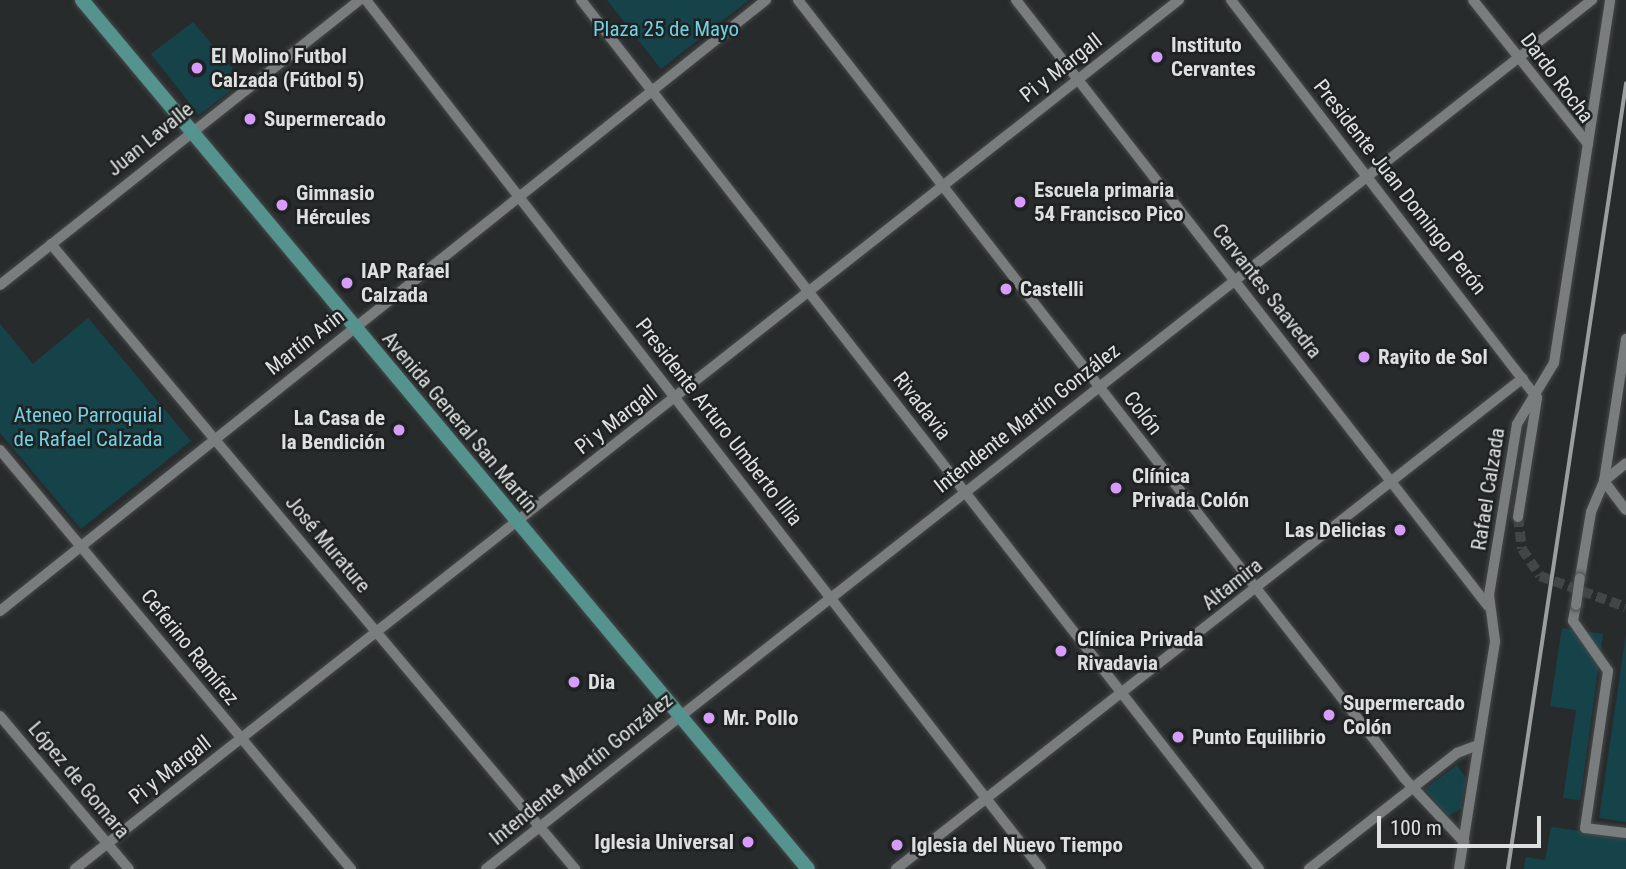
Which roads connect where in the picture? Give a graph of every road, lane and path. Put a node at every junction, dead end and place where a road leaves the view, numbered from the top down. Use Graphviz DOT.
graph roads {
  1 [pos="82,0"];
  2 [pos="360,0"];
  3 [pos="366,0"];
  4 [pos="581,0"];
  5 [pos="766,0"];
  6 [pos="798,0"];
  7 [pos="1016,0"];
  8 [pos="1180,0"];
  9 [pos="1231,0"];
  10 [pos="1473,0"];
  11 [pos="1592,0"];
  12 [pos="1610,0"];
  13 [pos="1518,59"];
  14 [pos="1078,79"];
  15 [pos="653,93"];
  16 [pos="191,130"];
  17 [pos="1588,144"];
  18 [pos="1369,177"];
  19 [pos="942,186"];
  20 [pos="520,197"];
  21 [pos="51,244"];
  22 [pos="1236,282"];
  23 [pos="0,285"];
  24 [pos="809,292"];
  25 [pos="354,328"];
  26 [pos="1626,339"];
  27 [pos="1523,378"];
  28 [pos="1098,386"];
  29 [pos="674,398"];
  30 [pos="1537,398"];
  31 [pos="213,439"];
  32 [pos="0,450"];
  33 [pos="1626,463"];
  34 [pos="1604,481"];
  35 [pos="1392,484"];
  36 [pos="964,491"];
  37 [pos="1626,510"];
  38 [pos="1518,517"];
  39 [pos="517,522"];
  40 [pos="82,546"];
  41 [pos="1255,590"];
  42 [pos="832,597"];
  43 [pos="1488,606"];
  44 [pos="0,611"];
  45 [pos="377,632"];
  46 [pos="1122,693"];
  47 [pos="678,715"];
  48 [pos="0,716"];
  49 [pos="241,739"];
  50 [pos="1478,745"];
  51 [pos="1411,788"];
  52 [pos="986,798"];
  53 [pos="540,827"];
  54 [pos="1626,834"];
  55 [pos="1464,842"];
  56 [pos="108,843"];
  57 [pos="75,869"];
  58 [pos="129,869"];
  59 [pos="351,869"];
  60 [pos="486,869"];
  61 [pos="575,869"];
  62 [pos="808,869"];
  63 [pos="896,869"];
  64 [pos="1041,869"];
  65 [pos="1259,869"];
  66 [pos="1309,869"];
  67 [pos="1459,869"];
  1 -- 16 [label="main road, Avenida General San Martín"];
  2 -- 16 [label="street, Juan Lavalle"];
  3 -- 20 [label="street, Presidente Arturo Umberto Illia"];
  4 -- 15 [label="street, Rivadavia"];
  5 -- 15 [label="street, Martín Arin"];
  6 -- 19 [label="street, Colón"];
  7 -- 14 [label="street, Cervantes Saavedra"];
  8 -- 14 [label="street, Pi y Margall"];
  9 -- 18 [label="street, Presidente Juan Domingo Perón"];
  10 -- 13 [label="street, Dardo Rocha"];
  11 -- 13 [label="street, Intendente Martín González"];
  12 -- 17 [label="street, Rafael Calzada"];
  13 -- 17 [label="street, Dardo Rocha"];
  13 -- 18 [label="street, Intendente Martín González"];
  14 -- 19 [label="street, Pi y Margall"];
  14 -- 22 [label="street, Cervantes Saavedra"];
  15 -- 20 [label="street, Martín Arin"];
  15 -- 24 [label="street, Rivadavia"];
  16 -- 21 [label="street, Juan Lavalle"];
  16 -- 25 [label="main road, Avenida General San Martín"];
  17 -- 30 [label="street, Rafael Calzada"];
  18 -- 22 [label="street, Intendente Martín González"];
  18 -- 27 [label="street, Presidente Juan Domingo Perón"];
  19 -- 24 [label="street, Pi y Margall"];
  19 -- 28 [label="street, Colón"];
  20 -- 25 [label="street, Martín Arin"];
  20 -- 29 [label="street, Presidente Arturo Umberto Illia"];
  21 -- 23 [label="street, Juan Lavalle"];
  21 -- 31 [label="street, José Murature"];
  22 -- 28 [label="street, Intendente Martín González"];
  22 -- 35 [label="street, Cervantes Saavedra"];
  24 -- 29 [label="street, Pi y Margall"];
  24 -- 36 [label="street, Rivadavia"];
  25 -- 31 [label="street, Martín Arin"];
  25 -- 39 [label="main road, Avenida General San Martín"];
  26 -- 34 [label="street"];
  27 -- 30 [label="street, Presidente Juan Domingo Perón"];
  27 -- 35 [label="street, Altamira"];
  28 -- 36 [label="street, Intendente Martín González"];
  28 -- 41 [label="street, Colón"];
  29 -- 39 [label="street, Pi y Margall"];
  29 -- 42 [label="street, Presidente Arturo Umberto Illia"];
  30 -- 38 [label="street"];
  30 -- 43 [label="street, Rafael Calzada"];
  31 -- 40 [label="street, Martín Arin"];
  31 -- 45 [label="street, José Murature"];
  32 -- 40 [label="street, Ceferino Ramírez"];
  33 -- 34 [label="street"];
  34 -- 37 [label="street"];
  34 -- 54 [label="street, bridge"];
  35 -- 41 [label="street, Altamira"];
  35 -- 43 [label="street, Cervantes Saavedra"];
  36 -- 42 [label="street, Intendente Martín González"];
  36 -- 46 [label="street, Rivadavia"];
  39 -- 45 [label="street, Pi y Margall"];
  39 -- 47 [label="main road, Avenida General San Martín"];
  40 -- 44 [label="street, Martín Arin"];
  40 -- 49 [label="street, Ceferino Ramírez"];
  41 -- 46 [label="street, Altamira"];
  41 -- 51 [label="street, Colón"];
  42 -- 47 [label="street, Intendente Martín González"];
  42 -- 52 [label="street, Presidente Arturo Umberto Illia"];
  43 -- 50 [label="street, Rafael Calzada"];
  45 -- 49 [label="street, Pi y Margall"];
  45 -- 53 [label="street, José Murature"];
  46 -- 52 [label="street, Altamira"];
  46 -- 65 [label="street, Rivadavia"];
  47 -- 53 [label="street, Intendente Martín González"];
  47 -- 62 [label="main road, Avenida General San Martín"];
  48 -- 56 [label="street, López de Gomara"];
  49 -- 56 [label="street, Pi y Margall"];
  49 -- 59 [label="street, Ceferino Ramírez"];
  50 -- 51 [label="street"];
  50 -- 55 [label="street, Rafael Calzada"];
  51 -- 55 [label="street, Colón"];
  51 -- 66 [label="street"];
  52 -- 63 [label="street, Altamira"];
  52 -- 64 [label="street, Presidente Arturo Umberto Illia"];
  53 -- 60 [label="street, Intendente Martín González"];
  53 -- 61 [label="street, José Murature"];
  55 -- 67 [label="street, Rafael Calzada"];
  56 -- 57 [label="street, Pi y Margall"];
  56 -- 58 [label="street, López de Gomara"];
}
